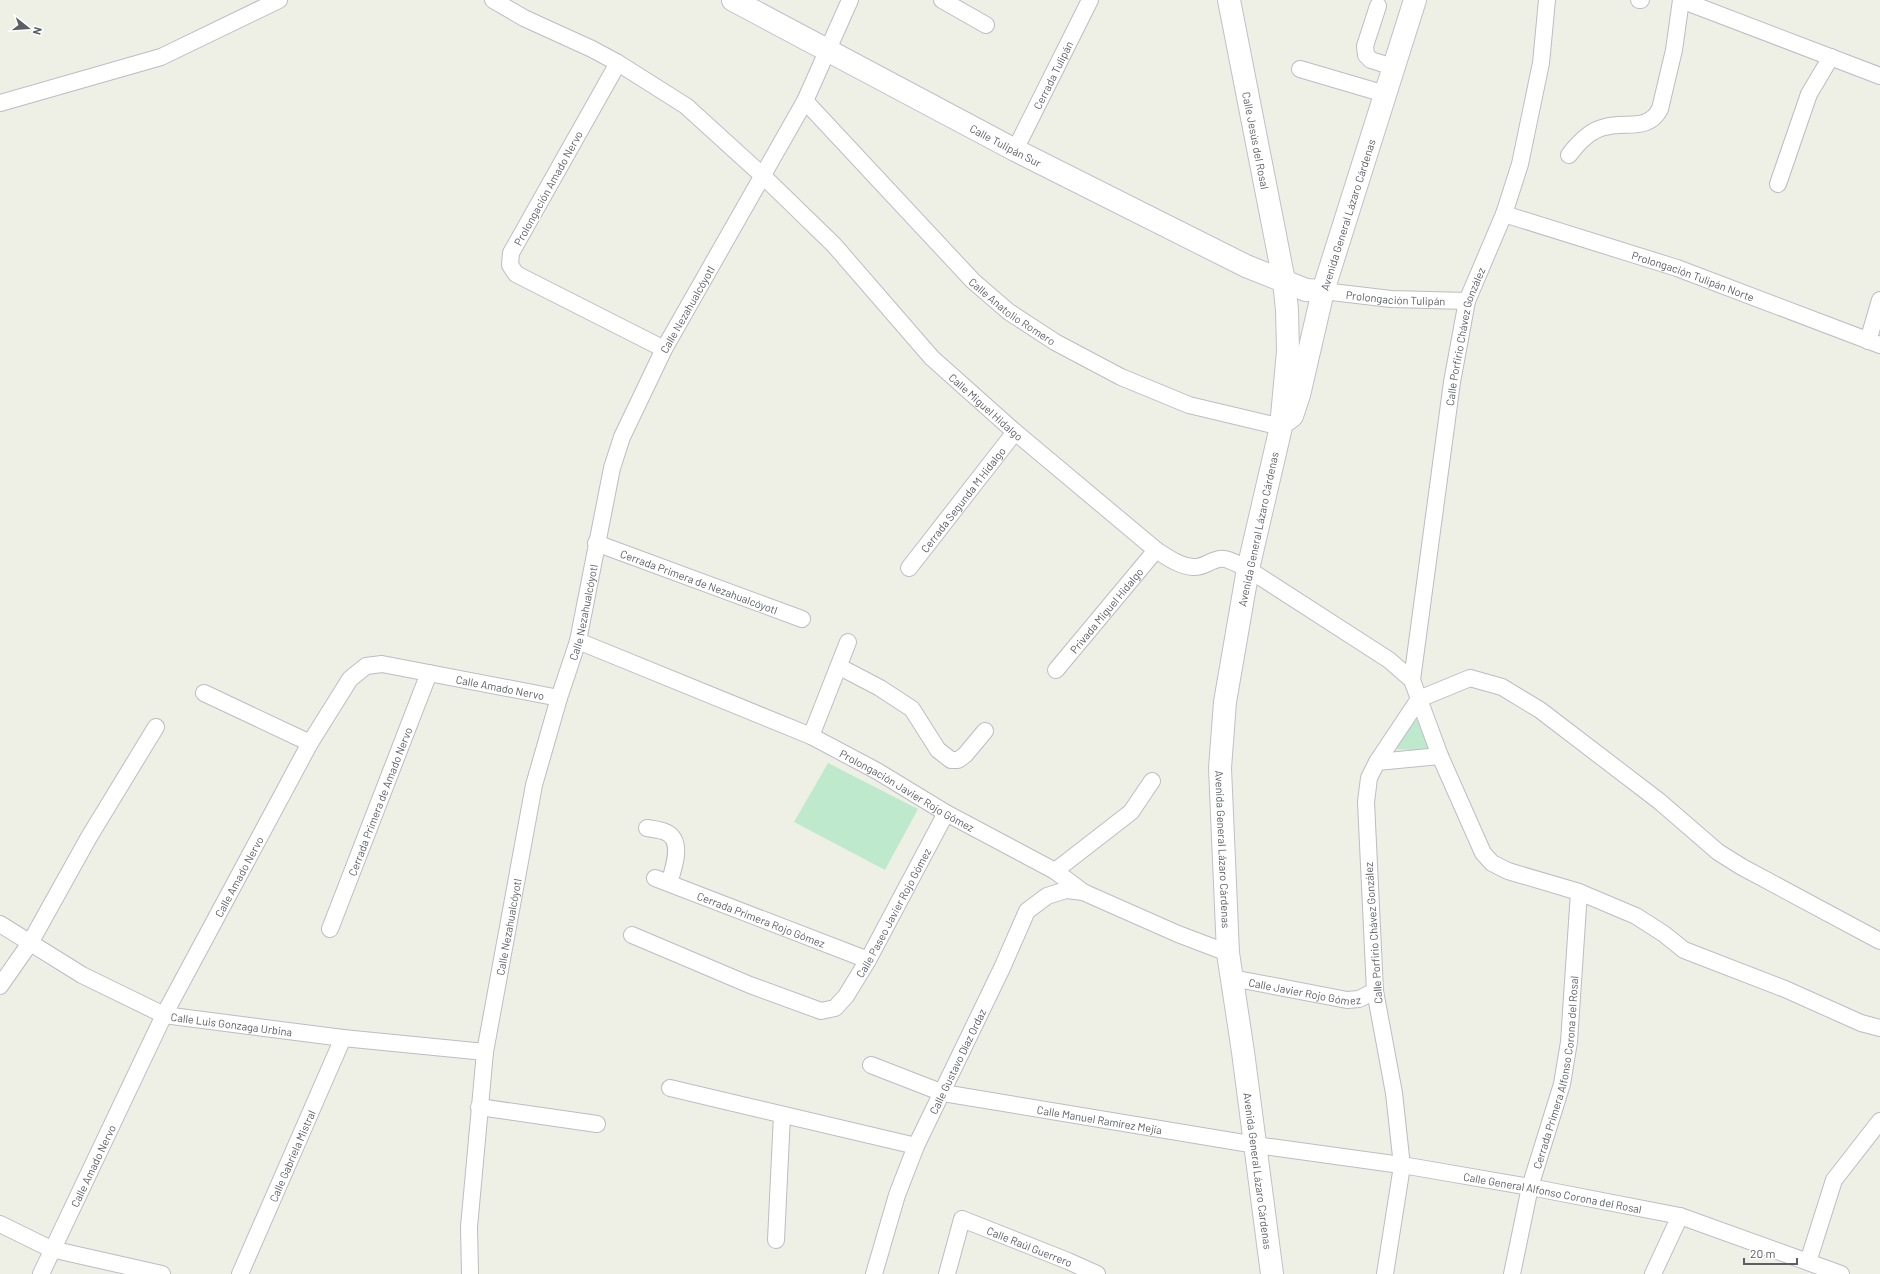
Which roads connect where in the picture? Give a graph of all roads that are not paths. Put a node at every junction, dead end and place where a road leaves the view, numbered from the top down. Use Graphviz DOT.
graph roads {
  1 [pos="279,0"];
  2 [pos="493,0"];
  3 [pos="733,0"];
  4 [pos="850,0"];
  5 [pos="942,0"];
  6 [pos="1090,0"];
  7 [pos="1229,0"];
  8 [pos="1415,0"];
  9 [pos="1547,0"];
  10 [pos="1681,0"];
  11 [pos="1378,6"];
  12 [pos="986,24"];
  13 [pos="827,51"];
  14 [pos="1831,57"];
  15 [pos="618,63"];
  16 [pos="1393,67"];
  17 [pos="1300,69"];
  18 [pos="1880,76"];
  19 [pos="1385,94"];
  20 [pos="805,101"];
  21 [pos="0,103"];
  22 [pos="1015,150"];
  23 [pos="1569,155"];
  24 [pos="762,175"];
  25 [pos="1778,184"];
  26 [pos="1504,214"];
  27 [pos="1284,281"];
  28 [pos="1323,291"];
  29 [pos="1880,300"];
  30 [pos="1467,301"];
  31 [pos="1874,343"];
  32 [pos="664,349"];
  33 [pos="1281,427"];
  34 [pos="1015,432"];
  35 [pos="596,543"];
  36 [pos="1156,550"];
  37 [pos="909,568"];
  38 [pos="1248,569"];
  39 [pos="802,620"];
  40 [pos="578,641"];
  41 [pos="848,642"];
  42 [pos="840,667"];
  43 [pos="1056,670"];
  44 [pos="429,673"];
  45 [pos="1412,680"];
  46 [pos="204,693"];
  47 [pos="559,698"];
  48 [pos="1419,700"];
  49 [pos="156,727"];
  50 [pos="985,731"];
  51 [pos="811,736"];
  52 [pos="310,743"];
  53 [pos="1440,756"];
  54 [pos="1377,762"];
  55 [pos="1152,781"];
  56 [pos="946,813"];
  57 [pos="647,828"];
  58 [pos="1054,871"];
  59 [pos="1083,892"];
  60 [pos="1579,892"];
  61 [pos="0,924"];
  62 [pos="330,929"];
  63 [pos="632,935"];
  64 [pos="1880,942"];
  65 [pos="30,943"];
  66 [pos="1228,953"];
  67 [pos="868,960"];
  68 [pos="1232,978"];
  69 [pos="0,986"];
  70 [pos="1375,991"];
  71 [pos="164,1015"];
  72 [pos="1880,1028"];
  73 [pos="343,1038"];
  74 [pos="485,1052"];
  75 [pos="871,1065"];
  76 [pos="670,1088"];
  77 [pos="943,1093"];
  78 [pos="479,1107"];
  79 [pos="782,1115"];
  80 [pos="1880,1121"];
  81 [pos="597,1124"];
  82 [pos="1256,1145"];
  83 [pos="916,1146"];
  84 [pos="1402,1166"];
  85 [pos="1530,1187"];
  86 [pos="1680,1216"];
  87 [pos="0,1224"];
  88 [pos="776,1240"];
  89 [pos="51,1249"];
  90 [pos="1808,1262"];
  91 [pos="1066,1267"];
  92 [pos="1267,1269"];
  93 [pos="1834,1273"];
  94 [pos="41,1274"];
  95 [pos="162,1274"];
  96 [pos="240,1274"];
  97 [pos="470,1274"];
  98 [pos="874,1274"];
  99 [pos="947,1274"];
  100 [pos="1097,1274"];
  101 [pos="1385,1274"];
  102 [pos="1512,1274"];
  103 [pos="1653,1274"];
  1 -- 21 [label="street"];
  2 -- 15 [label="street, Calle Miguel Hidalgo"];
  3 -- 13 [label="street, Calle Tulipán Sur"];
  4 -- 13 [label="street, Calle Nezahualcóyotl"];
  5 -- 12 [label="street"];
  6 -- 22 [label="street, Cerrada Tulipán"];
  7 -- 27 [label="street, Calle Jesús del Rosal"];
  8 -- 16 [label="street, Avenida General Lázaro Cárdenas"];
  9 -- 26 [label="street, Calle Porfirio Chávez González"];
  10 -- 14 [label="street"];
  10 -- 23 [label="street"];
  11 -- 16 [label="street"];
  13 -- 20 [label="street, Calle Nezahualcóyotl"];
  13 -- 22 [label="street, Calle Tulipán Sur"];
  14 -- 18 [label="street"];
  14 -- 25 [label="street"];
  15 -- 24 [label="street, Calle Miguel Hidalgo"];
  15 -- 32 [label="street, Prolongación Amado Nervo"];
  16 -- 19 [label="street, Avenida General Lázaro Cárdenas"];
  17 -- 19 [label="street"];
  19 -- 28 [label="street, Avenida General Lázaro Cárdenas"];
  20 -- 24 [label="street, Calle Nezahualcóyotl"];
  20 -- 33 [label="street, Calle Anatolio Romero"];
  22 -- 27 [label="street, Calle Tulipán Sur"];
  24 -- 32 [label="street, Calle Nezahualcóyotl"];
  24 -- 34 [label="street, Calle Miguel Hidalgo"];
  26 -- 30 [label="street, Calle Porfirio Chávez González"];
  26 -- 31 [label="street, Prolongación Tulipán Norte"];
  27 -- 28 [label="street, Calle Tulipán Sur"];
  27 -- 33 [label="street, Avenida General Lázaro Cárdenas"];
  28 -- 30 [label="street, Prolongación Tulipán"];
  28 -- 33 [label="street, Avenida General Lázaro Cárdenas"];
  29 -- 31 [label="street"];
  30 -- 45 [label="street, Calle Porfirio Chávez González"];
  32 -- 35 [label="street, Calle Nezahualcóyotl"];
  33 -- 38 [label="street, Avenida General Lázaro Cárdenas"];
  34 -- 36 [label="street, Calle Miguel Hidalgo"];
  34 -- 37 [label="street, Cerrada Segunda M Hidalgo"];
  35 -- 39 [label="street, Cerrada Primera de Nezahualcóyotl"];
  35 -- 40 [label="street, Calle Nezahualcóyotl"];
  36 -- 38 [label="street, Calle Miguel Hidalgo"];
  36 -- 43 [label="street, Privada Miguel Hidalgo"];
  38 -- 45 [label="street, Calle Miguel Hidalgo"];
  38 -- 66 [label="street, Avenida General Lázaro Cárdenas"];
  40 -- 47 [label="street, Calle Nezahualcóyotl"];
  40 -- 51 [label="street, Prolongación Javier Rojo Gómez"];
  41 -- 42 [label="street"];
  42 -- 50 [label="street"];
  42 -- 51 [label="street"];
  44 -- 47 [label="street, Calle Amado Nervo"];
  44 -- 52 [label="street, Calle Amado Nervo"];
  44 -- 62 [label="street, Cerrada Primera de Amado Nervo"];
  45 -- 48 [label="street"];
  46 -- 52 [label="street"];
  47 -- 74 [label="street, Calle Nezahualcóyotl"];
  48 -- 53 [label="street"];
  48 -- 54 [label="street, Calle Porfirio Chávez González"];
  48 -- 64 [label="street"];
  49 -- 65 [label="street"];
  51 -- 56 [label="street, Prolongación Javier Rojo Gómez"];
  52 -- 71 [label="street, Calle Amado Nervo"];
  53 -- 54 [label="street"];
  53 -- 60 [label="street"];
  54 -- 70 [label="street, Calle Porfirio Chávez González"];
  55 -- 58 [label="street"];
  56 -- 58 [label="street, Prolongación Javier Rojo Gómez"];
  56 -- 67 [label="street, Calle Paseo Javier Rojo Gómez"];
  57 -- 67 [label="street, Cerrada Primera Rojo Gómez"];
  58 -- 59 [label="street, Prolongación Javier Rojo Gómez"];
  59 -- 66 [label="street, Prolongación Javier Rojo Gómez"];
  59 -- 77 [label="street, Calle Gustavo Díaz Ordaz"];
  60 -- 72 [label="street"];
  60 -- 85 [label="street, Cerrada Primera Alfonso Corona del Rosal"];
  61 -- 65 [label="street, Calle Luis Gonzaga Urbina"];
  63 -- 67 [label="street, Calle Paseo Javier Rojo Gómez"];
  65 -- 69 [label="street"];
  65 -- 71 [label="street, Calle Luis Gonzaga Urbina"];
  66 -- 68 [label="street, Avenida General Lázaro Cárdenas"];
  68 -- 70 [label="street, Calle Javier Rojo Gómez"];
  68 -- 82 [label="street, Avenida General Lázaro Cárdenas"];
  70 -- 84 [label="street, Calle Porfirio Chávez González"];
  71 -- 73 [label="street, Calle Luis Gonzaga Urbina"];
  71 -- 89 [label="street, Calle Amado Nervo"];
  73 -- 74 [label="street, Calle Luis Gonzaga Urbina"];
  73 -- 96 [label="street, Calle Gabriela Mistral"];
  74 -- 78 [label="street, Calle Nezahualcóyotl"];
  75 -- 77 [label="street, Calle Manuel Ramírez Mejía"];
  76 -- 79 [label="street"];
  77 -- 82 [label="street, Calle Manuel Ramírez Mejía"];
  77 -- 83 [label="street, Calle Gustavo Díaz Ordaz"];
  78 -- 81 [label="street"];
  78 -- 97 [label="street, Calle Nezahualcóyotl"];
  79 -- 83 [label="street"];
  79 -- 88 [label="street"];
  80 -- 90 [label="street"];
  82 -- 84 [label="street, Calle General Alfonso Corona del Rosal"];
  82 -- 92 [label="street, Avenida General Lázaro Cárdenas"];
  83 -- 98 [label="street, Calle Gustavo Díaz Ordaz"];
  84 -- 85 [label="street, Calle General Alfonso Corona del Rosal"];
  84 -- 101 [label="street, Calle Porfirio Chávez González"];
  85 -- 86 [label="street, Calle General Alfonso Corona del Rosal"];
  85 -- 102 [label="street, Cerrada Primera Alfonso Corona del Rosal"];
  86 -- 90 [label="street, Calle General Alfonso Corona del Rosal"];
  86 -- 103 [label="street"];
  87 -- 89 [label="street"];
  89 -- 94 [label="street, Calle Amado Nervo"];
  89 -- 95 [label="street"];
  90 -- 93 [label="street, Calle General Alfonso Corona del Rosal"];
  91 -- 99 [label="street, Calle Raúl Guerrero"];
  91 -- 100 [label="street, Calle Raúl Guerrero"];
}
